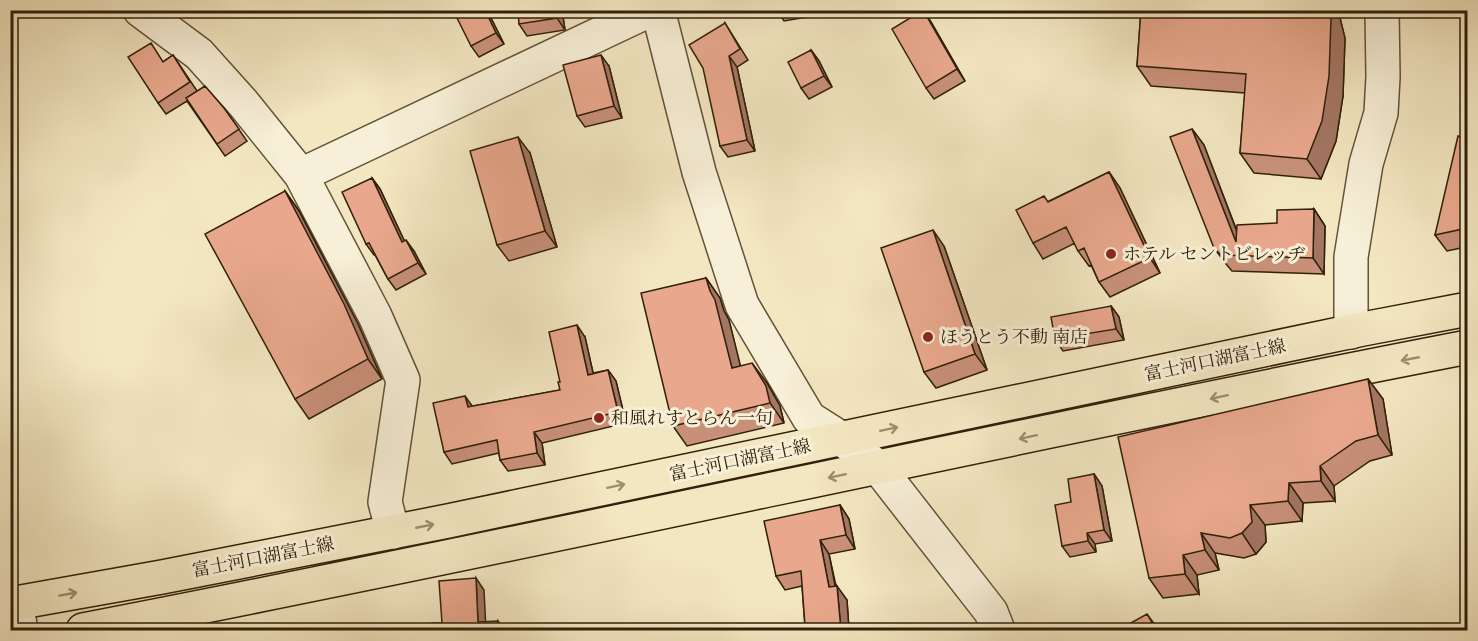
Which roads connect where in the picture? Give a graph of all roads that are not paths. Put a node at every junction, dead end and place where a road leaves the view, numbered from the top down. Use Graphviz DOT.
graph roads {
  1 [pos="140,10"];
  2 [pos="650,10"];
  3 [pos="658,10"];
  4 [pos="1382,10"];
  5 [pos="301,175"];
  6 [pos="1467,309"];
  7 [pos="1351,332"];
  8 [pos="1467,348"];
  9 [pos="842,439"];
  10 [pos="878,467"];
  11 [pos="393,532"];
  12 [pos="16,613"];
  13 [pos="83,630"];
  14 [pos="998,630"];
  1 -- 5 [label="street"];
  2 -- 5 [label="street"];
  3 -- 9 [label="street"];
  4 -- 7 [label="street"];
  5 -- 11 [label="street"];
  6 -- 7 [label="main road, 富士河口湖富士線"];
  9 -- 7 [label="main road, 富士河口湖富士線, one-way"];
  8 -- 10 [label="main road, 富士河口湖富士線, one-way"];
  9 -- 10 [label="street"];
  11 -- 9 [label="main road, 富士河口湖富士線, one-way"];
  10 -- 13 [label="main road, 富士河口湖富士線, one-way"];
  10 -- 14 [label="street"];
  12 -- 11 [label="main road, 富士河口湖富士線, one-way"];
}
